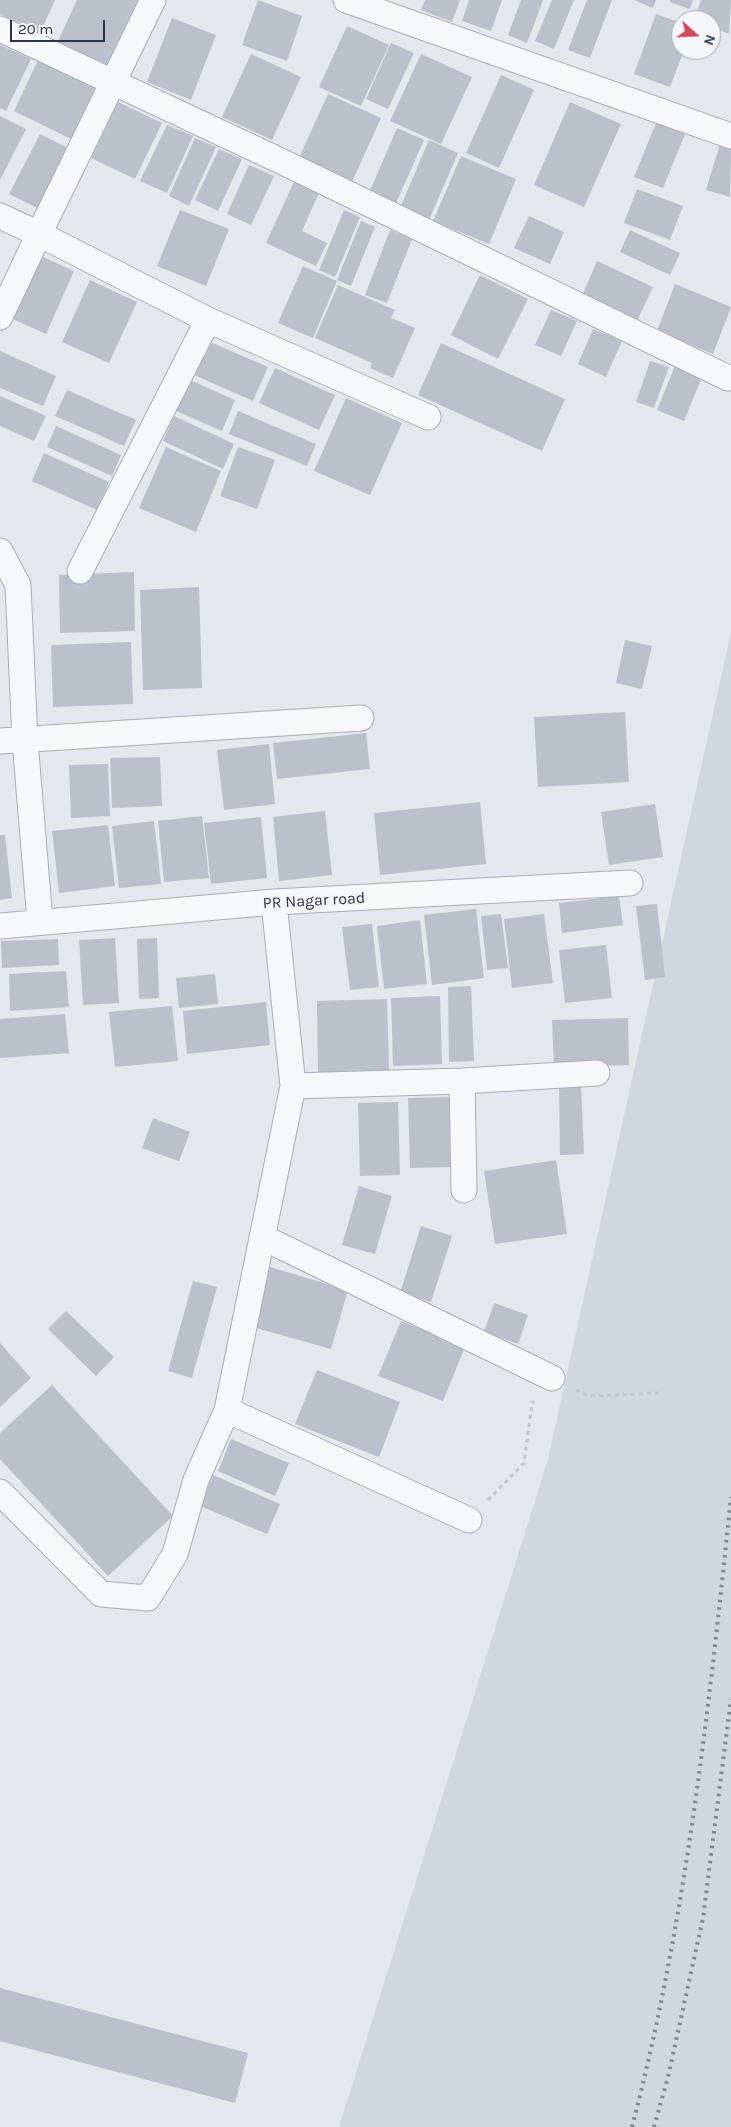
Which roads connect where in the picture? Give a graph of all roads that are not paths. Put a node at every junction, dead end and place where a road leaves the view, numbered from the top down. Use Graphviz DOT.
graph roads {
  1 [pos="153,0"];
  2 [pos="346,0"];
  3 [pos="0,29"];
  4 [pos="113,82"];
  5 [pos="731,136"];
  6 [pos="0,216"];
  7 [pos="39,234"];
  8 [pos="0,317"];
  9 [pos="208,320"];
  10 [pos="728,378"];
  11 [pos="428,417"];
  12 [pos="0,552"];
  13 [pos="80,571"];
  14 [pos="361,718"];
  15 [pos="0,741"];
  16 [pos="25,741"];
  17 [pos="630,883"];
  18 [pos="274,902"];
  19 [pos="40,921"];
  20 [pos="0,926"];
  21 [pos="597,1073"];
  22 [pos="462,1081"];
  23 [pos="293,1086"];
  24 [pos="464,1190"];
  25 [pos="262,1237"];
  26 [pos="552,1378"];
  27 [pos="227,1410"];
  28 [pos="0,1492"];
  29 [pos="469,1520"];
  1 -- 4 [label="street"];
  2 -- 5 [label="street"];
  3 -- 4 [label="street"];
  4 -- 7 [label="street"];
  4 -- 10 [label="street"];
  6 -- 7 [label="street"];
  7 -- 8 [label="street"];
  7 -- 9 [label="street"];
  9 -- 11 [label="street"];
  9 -- 13 [label="street"];
  12 -- 16 [label="street"];
  14 -- 16 [label="street"];
  15 -- 16 [label="street"];
  16 -- 19 [label="street"];
  17 -- 18 [label="street, PR Nagar road"];
  18 -- 19 [label="street, PR Nagar road"];
  18 -- 23 [label="street"];
  19 -- 20 [label="street, PR Nagar road"];
  21 -- 22 [label="street"];
  22 -- 23 [label="street"];
  22 -- 24 [label="street"];
  23 -- 25 [label="street"];
  25 -- 26 [label="street"];
  25 -- 27 [label="street"];
  27 -- 28 [label="street"];
  27 -- 29 [label="street"];
}
